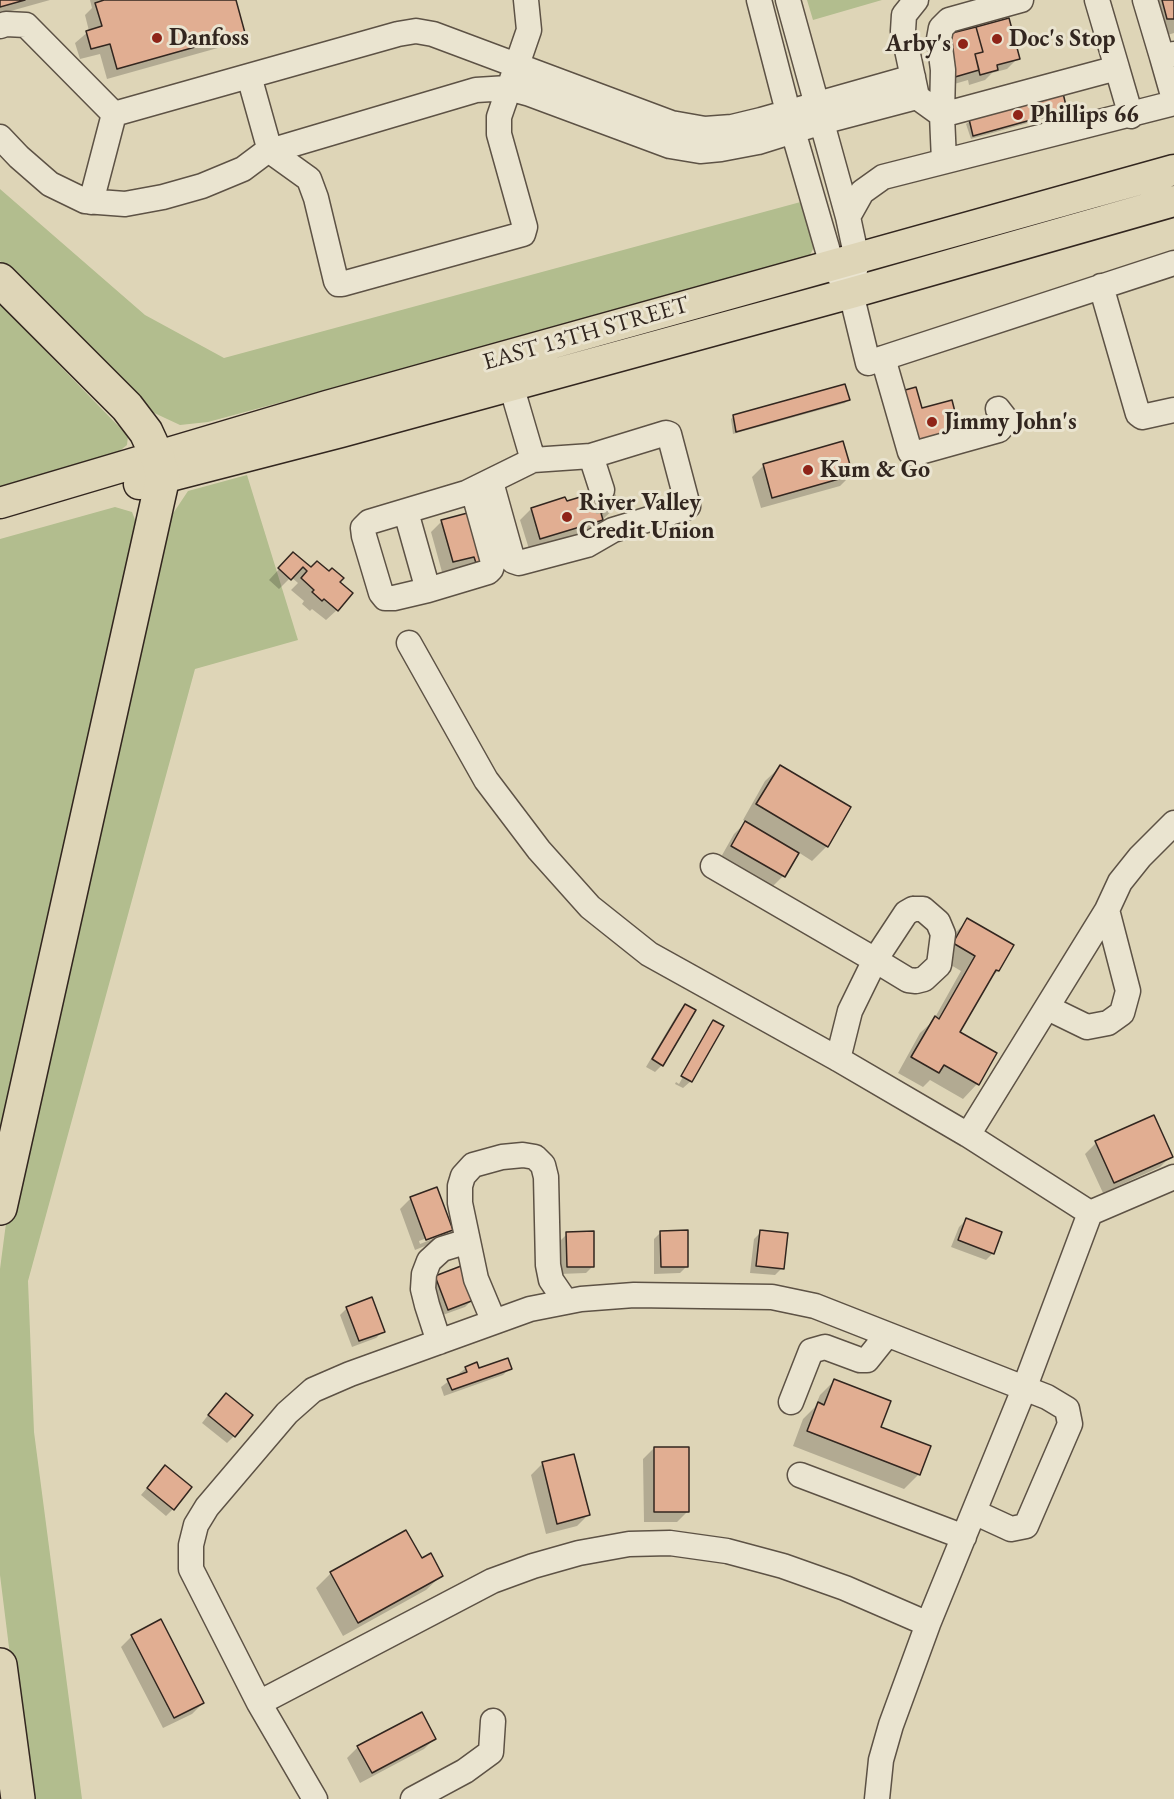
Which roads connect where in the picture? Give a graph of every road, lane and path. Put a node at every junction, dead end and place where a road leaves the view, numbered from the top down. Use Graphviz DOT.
graph roads {
  1 [pos="526,0"];
  2 [pos="759,0"];
  3 [pos="788,0"];
  4 [pos="916,0"];
  5 [pos="1021,0"];
  6 [pos="1097,0"];
  7 [pos="1145,0"];
  8 [pos="0,27"];
  9 [pos="1168,56"];
  10 [pos="517,64"];
  11 [pos="1117,68"];
  12 [pos="249,76"];
  13 [pos="915,87"];
  14 [pos="508,88"];
  15 [pos="1174,101"];
  16 [pos="819,113"];
  17 [pos="114,114"];
  18 [pos="942,115"];
  19 [pos="1131,116"];
  20 [pos="790,122"];
  21 [pos="0,136"];
  22 [pos="270,151"];
  23 [pos="944,160"];
  24 [pos="1174,170"];
  25 [pos="1174,201"];
  26 [pos="91,202"];
  27 [pos="848,217"];
  28 [pos="845,262"];
  29 [pos="1174,262"];
  30 [pos="0,280"];
  31 [pos="1101,286"];
  32 [pos="851,293"];
  33 [pos="503,357"];
  34 [pos="883,358"];
  35 [pos="511,386"];
  36 [pos="998,409"];
  37 [pos="1174,410"];
  38 [pos="591,456"];
  39 [pos="532,460"];
  40 [pos="160,467"];
  41 [pos="482,486"];
  42 [pos="0,503"];
  43 [pos="608,510"];
  44 [pos="406,512"];
  45 [pos="0,522"];
  46 [pos="428,590"];
  47 [pos="409,643"];
  48 [pos="1174,824"];
  49 [pos="713,866"];
  50 [pos="1107,910"];
  51 [pos="1048,1008"];
  52 [pos="838,1059"];
  53 [pos="968,1135"];
  54 [pos="1174,1176"];
  55 [pos="0,1208"];
  56 [pos="1090,1213"];
  57 [pos="468,1241"];
  58 [pos="566,1302"];
  59 [pos="494,1322"];
  60 [pos="887,1335"];
  61 [pos="439,1342"];
  62 [pos="1024,1389"];
  63 [pos="791,1402"];
  64 [pos="800,1475"];
  65 [pos="974,1512"];
  66 [pos="964,1537"];
  67 [pos="928,1624"];
  68 [pos="0,1665"];
  69 [pos="259,1703"];
  70 [pos="493,1721"];
  71 [pos="0,1770"];
  72 [pos="6,1799"];
  73 [pos="18,1799"];
  74 [pos="315,1799"];
  75 [pos="413,1799"];
  76 [pos="877,1799"];
  1 -- 10 [label="lane"];
  2 -- 20 [label="lane"];
  3 -- 16 [label="lane"];
  4 -- 13 [label="lane"];
  5 -- 18 [label="lane"];
  6 -- 11 [label="lane"];
  7 -- 9 [label="lane"];
  8 -- 17 [label="lane"];
  9 -- 15 [label="lane"];
  10 -- 12 [label="lane"];
  10 -- 14 [label="lane"];
  10 -- 20 [label="lane"];
  11 -- 18 [label="lane"];
  11 -- 19 [label="lane"];
  12 -- 17 [label="lane"];
  12 -- 22 [label="lane"];
  13 -- 16 [label="lane"];
  13 -- 18 [label="lane"];
  14 -- 20 [label="lane"];
  14 -- 22 [label="lane"];
  14 -- 22 [label="lane"];
  15 -- 19 [label="lane"];
  16 -- 20 [label="lane"];
  16 -- 27 [label="lane"];
  17 -- 26 [label="lane"];
  18 -- 23 [label="lane"];
  19 -- 23 [label="lane"];
  20 -- 28 [label="lane"];
  21 -- 26 [label="lane"];
  22 -- 26 [label="lane"];
  23 -- 27 [label="lane"];
  24 -- 28 [label="main road, EAST 13TH STREET"];
  25 -- 32 [label="main road, EAST 13TH STREET"];
  27 -- 28 [label="lane"];
  28 -- 32 [label="lane"];
  28 -- 33 [label="main road, EAST 13TH STREET"];
  29 -- 31 [label="lane"];
  30 -- 40 [label="highway"];
  31 -- 34 [label="lane"];
  31 -- 37 [label="lane"];
  32 -- 34 [label="lane"];
  32 -- 35 [label="main road, EAST 13TH STREET"];
  33 -- 35 [label="lane"];
  33 -- 40 [label="main road, EAST 13TH STREET"];
  34 -- 36 [label="lane"];
  35 -- 39 [label="lane"];
  35 -- 40 [label="main road, EAST 13TH STREET"];
  38 -- 39 [label="lane"];
  38 -- 43 [label="lane"];
  38 -- 43 [label="lane"];
  39 -- 41 [label="lane"];
  40 -- 42 [label="main road, EAST 13TH STREET"];
  40 -- 45 [label="main road, EAST 13TH STREET"];
  40 -- 55 [label="highway"];
  41 -- 43 [label="lane"];
  41 -- 44 [label="lane"];
  41 -- 46 [label="lane"];
  44 -- 46 [label="lane"];
  44 -- 46 [label="lane"];
  47 -- 52 [label="lane"];
  48 -- 50 [label="lane"];
  49 -- 52 [label="lane"];
  50 -- 51 [label="lane"];
  50 -- 51 [label="lane"];
  51 -- 53 [label="lane"];
  52 -- 53 [label="lane"];
  53 -- 56 [label="lane"];
  54 -- 56 [label="lane"];
  56 -- 62 [label="lane"];
  57 -- 58 [label="lane"];
  57 -- 59 [label="lane"];
  57 -- 61 [label="lane"];
  58 -- 59 [label="lane"];
  58 -- 60 [label="lane"];
  59 -- 61 [label="lane"];
  60 -- 62 [label="lane"];
  60 -- 63 [label="lane"];
  61 -- 69 [label="lane"];
  62 -- 65 [label="lane"];
  62 -- 65 [label="lane"];
  64 -- 66 [label="lane"];
  65 -- 66 [label="lane"];
  66 -- 67 [label="lane"];
  67 -- 69 [label="lane"];
  67 -- 76 [label="lane"];
  68 -- 73 [label="highway"];
  69 -- 74 [label="lane"];
  70 -- 75 [label="lane"];
  71 -- 72 [label="highway"];
}
